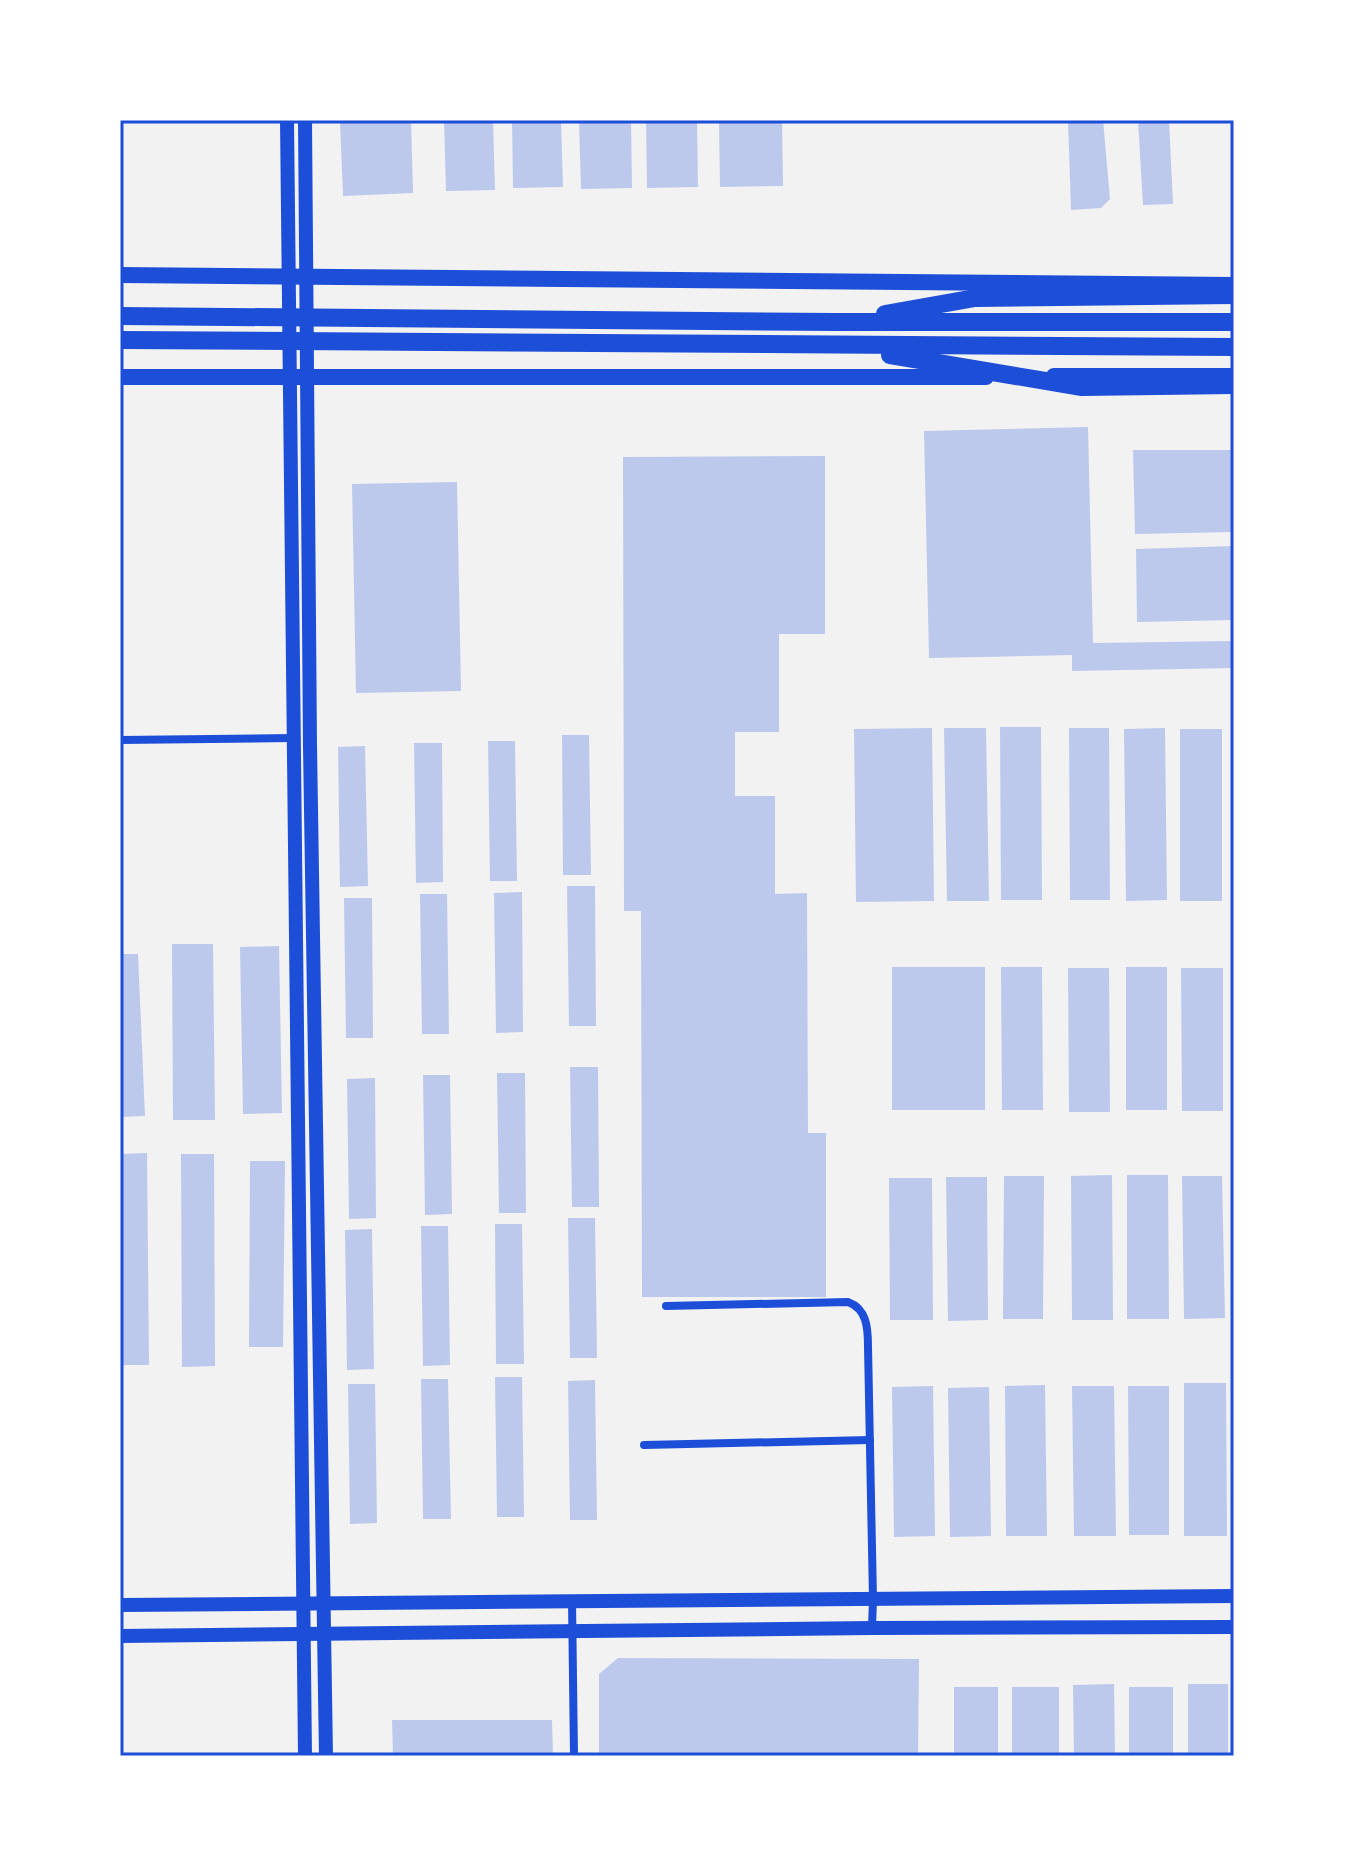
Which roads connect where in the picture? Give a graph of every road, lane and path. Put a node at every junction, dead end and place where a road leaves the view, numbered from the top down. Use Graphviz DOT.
graph roads {
  1 [pos="287,120"];
  2 [pos="305,120"];
  3 [pos="120,275"];
  4 [pos="289,276"];
  5 [pos="306,277"];
  6 [pos="1234,285"];
  7 [pos="1234,295"];
  8 [pos="120,316"];
  9 [pos="835,322"];
  10 [pos="1234,322"];
  11 [pos="120,340"];
  12 [pos="836,346"];
  13 [pos="1234,347"];
  14 [pos="298,376"];
  15 [pos="1234,376"];
  16 [pos="120,377"];
  17 [pos="1234,385"];
  18 [pos="293,738"];
  19 [pos="120,740"];
  20 [pos="666,1306"];
  21 [pos="870,1440"];
  22 [pos="644,1445"];
  23 [pos="1234,1596"];
  24 [pos="873,1599"];
  25 [pos="572,1601"];
  26 [pos="303,1603"];
  27 [pos="324,1603"];
  28 [pos="120,1605"];
  29 [pos="1234,1627"];
  30 [pos="872,1628"];
  31 [pos="573,1631"];
  32 [pos="303,1633"];
  33 [pos="324,1633"];
  34 [pos="120,1636"];
  35 [pos="305,1756"];
  36 [pos="326,1756"];
  37 [pos="574,1756"];
  1 -- 4 [label="street"];
  2 -- 5 [label="street"];
  3 -- 4 [label="main road"];
  4 -- 5 [label="main road"];
  4 -- 14 [label="street"];
  5 -- 6 [label="main road"];
  5 -- 14 [label="street"];
  7 -- 9 [label="highway"];
  8 -- 9 [label="highway"];
  9 -- 10 [label="highway"];
  11 -- 12 [label="highway"];
  12 -- 13 [label="highway"];
  12 -- 17 [label="highway"];
  14 -- 15 [label="main road"];
  14 -- 16 [label="main road"];
  14 -- 18 [label="street"];
  14 -- 27 [label="street"];
  18 -- 19 [label="street"];
  18 -- 26 [label="street"];
  20 -- 21 [label="street"];
  21 -- 22 [label="street"];
  21 -- 24 [label="street"];
  23 -- 24 [label="street"];
  24 -- 25 [label="street"];
  24 -- 30 [label="street"];
  25 -- 27 [label="street"];
  25 -- 31 [label="street"];
  26 -- 27 [label="street"];
  26 -- 28 [label="street"];
  26 -- 32 [label="street"];
  27 -- 33 [label="street"];
  29 -- 30 [label="street"];
  30 -- 31 [label="street"];
  31 -- 33 [label="street"];
  31 -- 37 [label="street"];
  32 -- 33 [label="street"];
  32 -- 34 [label="street"];
  32 -- 35 [label="street"];
  33 -- 36 [label="street"];
}
